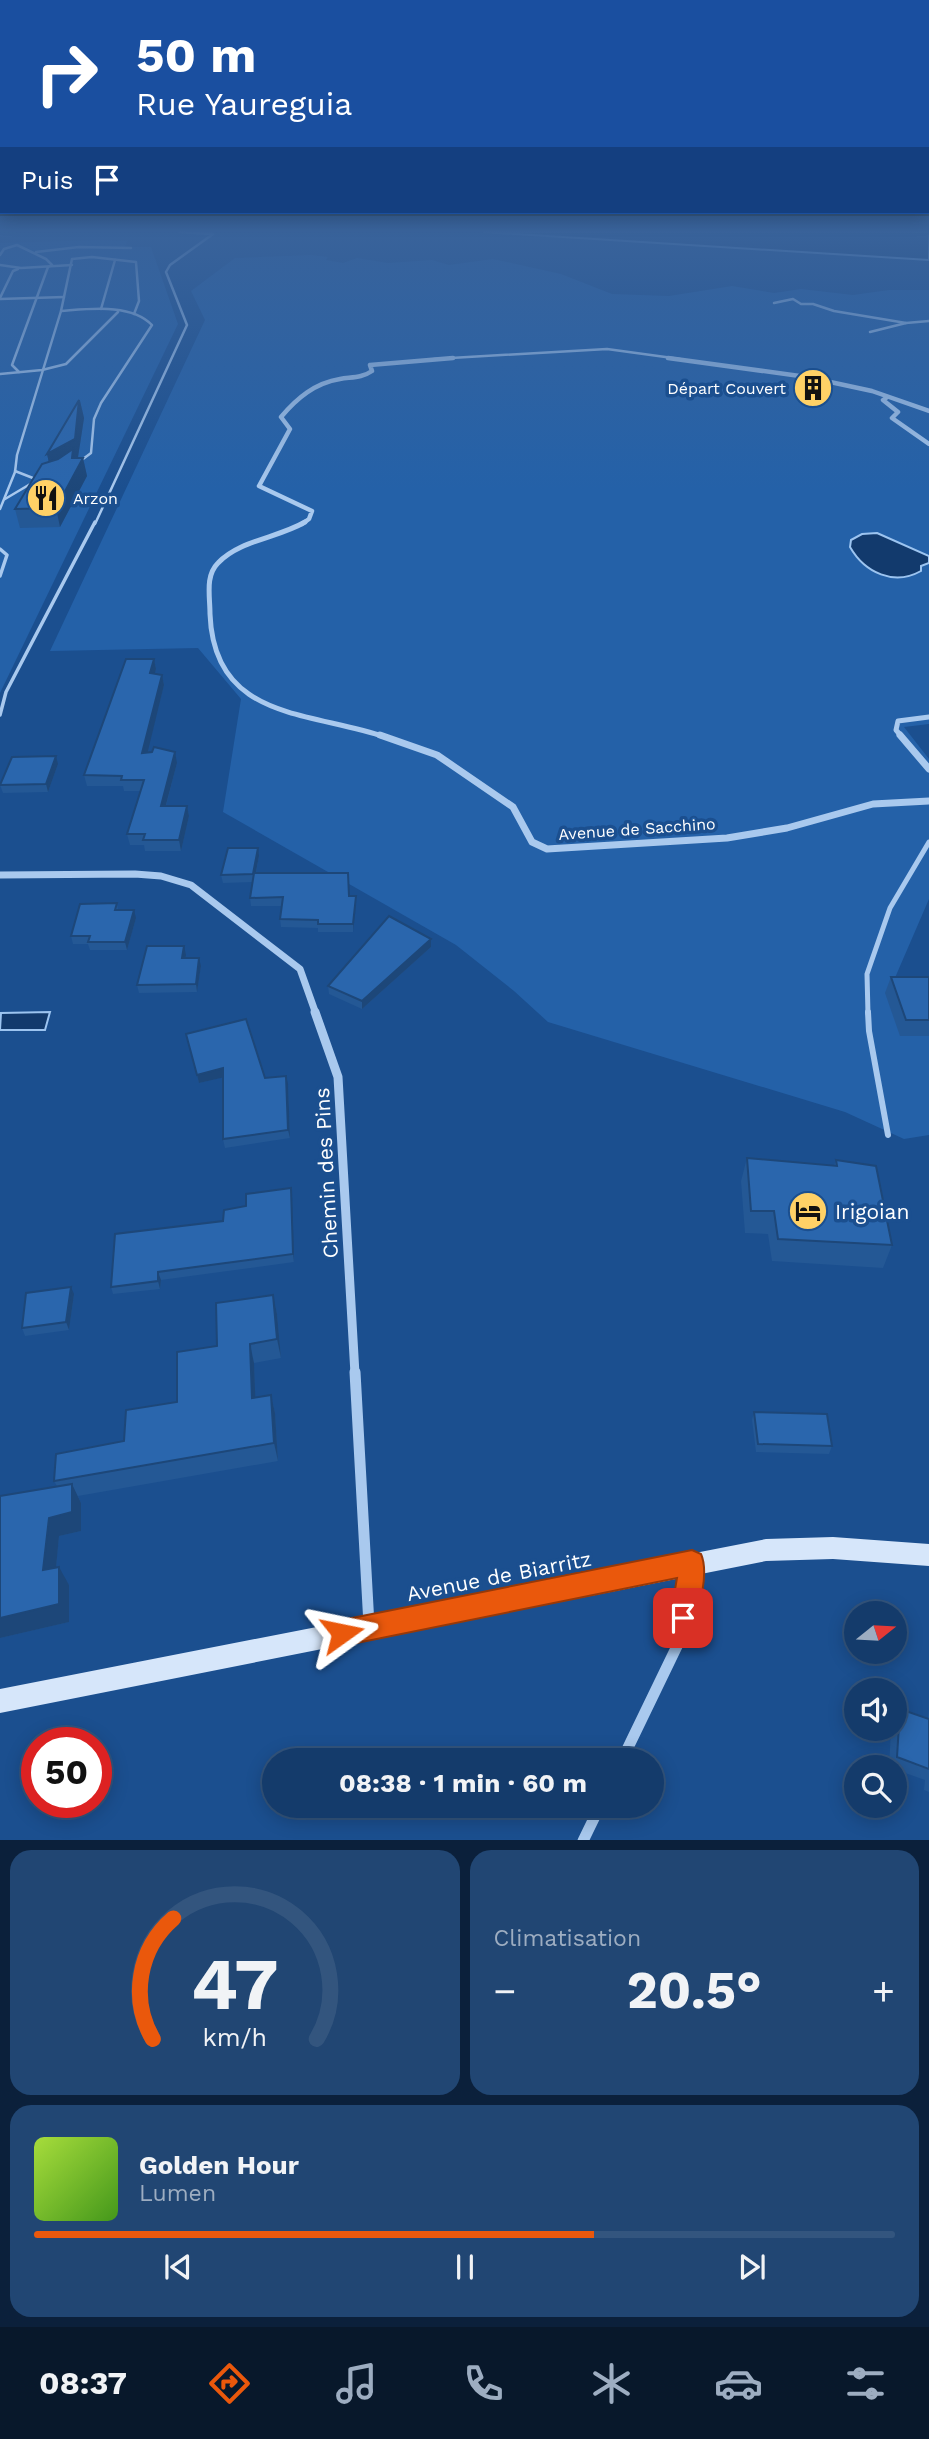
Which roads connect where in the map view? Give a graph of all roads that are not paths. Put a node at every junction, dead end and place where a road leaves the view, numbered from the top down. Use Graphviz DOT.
graph roads {
  1 [pos="29,318"];
  2 [pos="59,318"];
  3 [pos="112,318"];
  4 [pos="146,318"];
  5 [pos="184,318"];
  6 [pos="875,318"];
  7 [pos="929,321"];
  8 [pos="906,323"];
  9 [pos="870,332"];
  10 [pos="42,370"];
  11 [pos="19,372"];
  12 [pos="0,374"];
  13 [pos="886,397"];
  14 [pos="929,411"];
  15 [pos="929,444"];
  16 [pos="78,464"];
  17 [pos="15,471"];
  18 [pos="49,477"];
  19 [pos="38,480"];
  20 [pos="5,499"];
  21 [pos="0,509"];
  22 [pos="0,549"];
  23 [pos="0,576"];
  24 [pos="0,715"];
  25 [pos="929,717"];
  26 [pos="929,769"];
  27 [pos="929,801"];
  28 [pos="929,842"];
  29 [pos="0,875"];
  30 [pos="888,1135"];
  31 [pos="929,1555"];
  32 [pos="692,1563"];
  33 [pos="369,1628"];
  34 [pos="0,1701"];
  35 [pos="628,1748"];
  36 [pos="594,1818"];
  37 [pos="583,1840"];
  1 -- 11 [label="lane"];
  2 -- 10 [label="lane"];
  3 -- 10 [label="lane"];
  4 -- 16 [label="lane"];
  5 -- 24 [label="lane"];
  6 -- 8 [label="lane"];
  7 -- 8 [label="lane"];
  8 -- 9 [label="lane"];
  10 -- 11 [label="lane"];
  10 -- 17 [label="lane"];
  11 -- 12 [label="lane"];
  13 -- 14 [label="street, Avenue de Sacchino"];
  13 -- 15 [label="street"];
  13 -- 27 [label="street, Avenue de Sacchino"];
  17 -- 19 [label="lane"];
  17 -- 20 [label="lane"];
  18 -- 19 [label="lane"];
  19 -- 20 [label="lane"];
  20 -- 21 [label="lane"];
  22 -- 23 [label="lane"];
  25 -- 26 [label="street"];
  28 -- 30 [label="lane"];
  29 -- 33 [label="street, Chemin des Pins"];
  31 -- 32 [label="main road, Avenue de Biarritz"];
  32 -- 33 [label="main road, Avenue de Biarritz"];
  32 -- 35 [label="street"];
  33 -- 34 [label="main road, Avenue de Biarritz"];
  36 -- 37 [label="street"];
}
